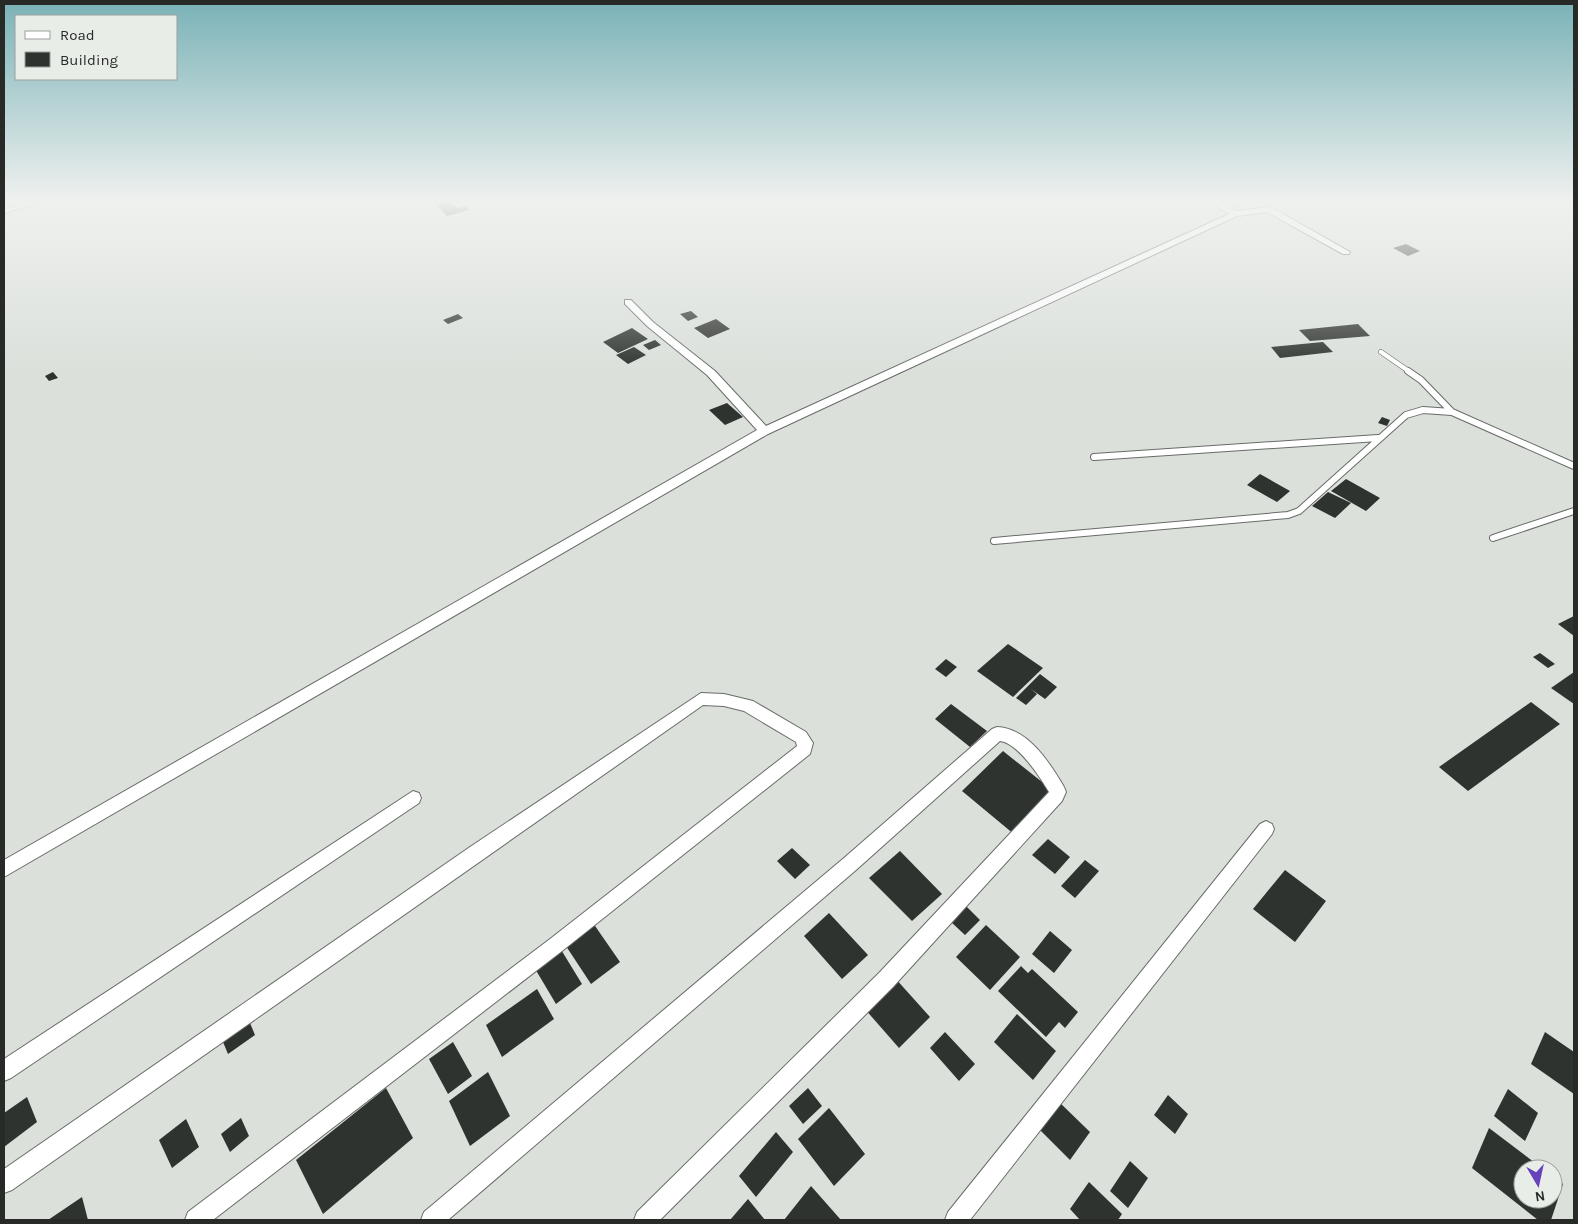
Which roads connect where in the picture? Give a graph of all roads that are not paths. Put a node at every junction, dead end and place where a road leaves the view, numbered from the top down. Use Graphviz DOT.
graph roads {
  1 [pos="1119,258"];
  2 [pos="628,302"];
  3 [pos="1381,352"];
  4 [pos="1452,412"];
  5 [pos="764,431"];
  6 [pos="1379,438"];
  7 [pos="1094,457"];
  8 [pos="1574,466"];
  9 [pos="1574,511"];
  10 [pos="1493,538"];
  11 [pos="994,541"];
  12 [pos="413,798"];
  13 [pos="1266,829"];
  14 [pos="4,869"];
  15 [pos="4,1071"];
  16 [pos="4,1182"];
  17 [pos="196,1220"];
  18 [pos="432,1220"];
  19 [pos="644,1220"];
  20 [pos="956,1220"];
  1 -- 5 [label="street"];
  2 -- 5 [label="street"];
  3 -- 4 [label="lane"];
  4 -- 6 [label="lane"];
  4 -- 8 [label="lane"];
  5 -- 14 [label="street"];
  6 -- 7 [label="lane"];
  6 -- 11 [label="lane"];
  9 -- 10 [label="lane"];
  12 -- 15 [label="street"];
  13 -- 20 [label="street"];
  16 -- 17 [label="street"];
  18 -- 19 [label="street"];
}
